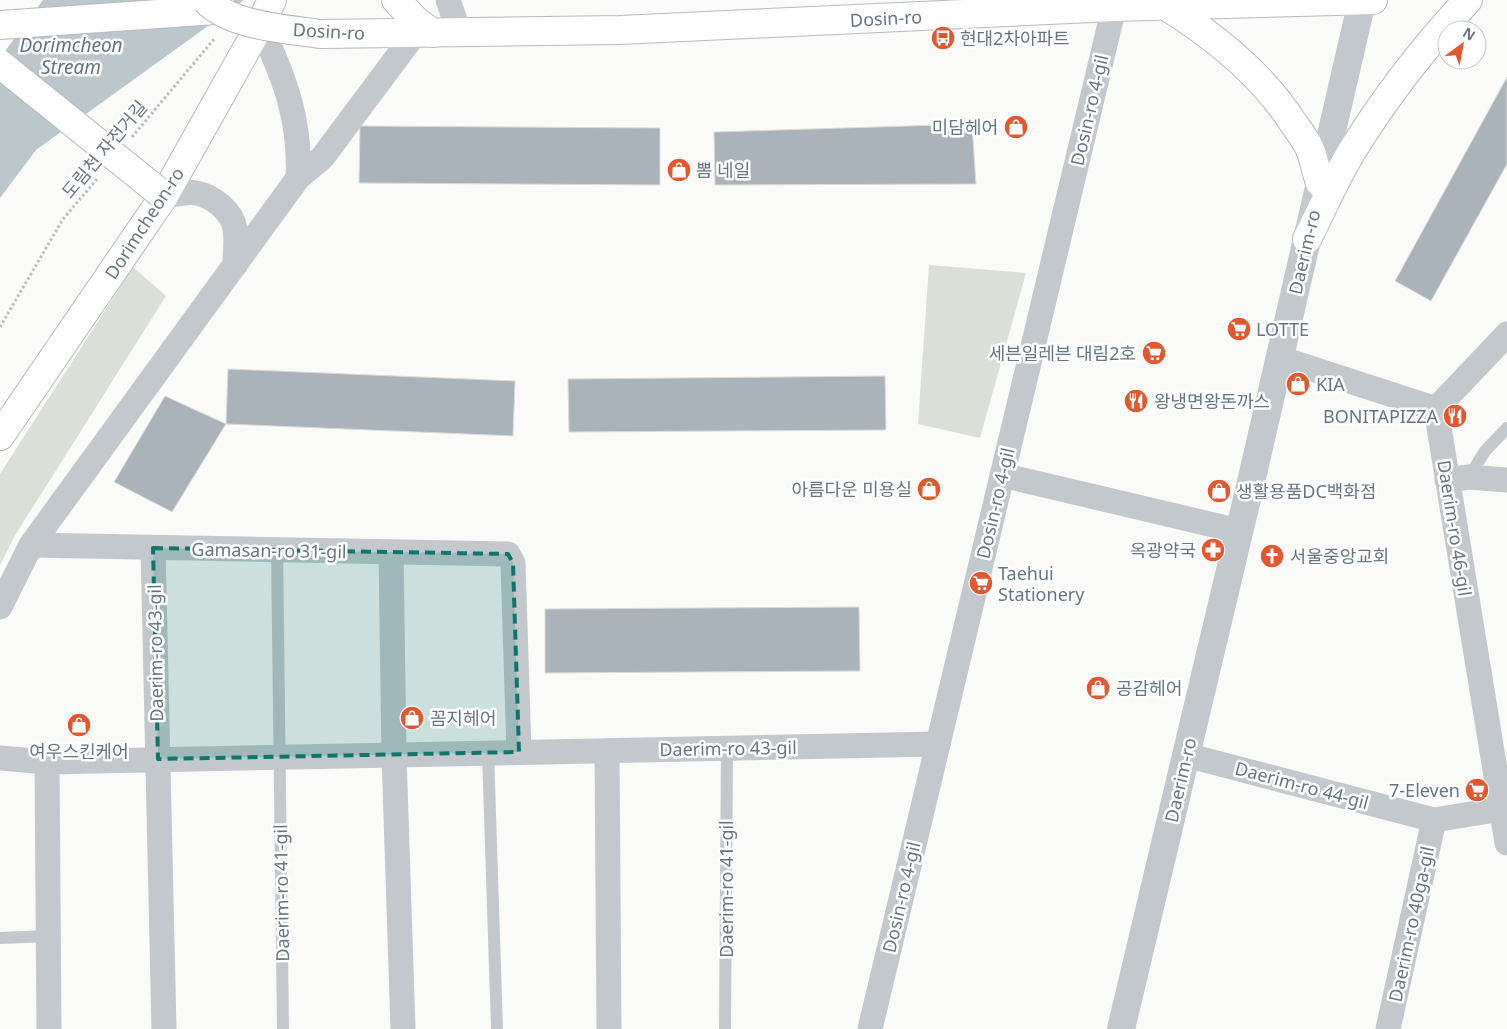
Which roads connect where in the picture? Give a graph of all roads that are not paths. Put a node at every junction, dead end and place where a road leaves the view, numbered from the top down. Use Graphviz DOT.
graph roads {
  1 [pos="272,0"];
  2 [pos="396,0"];
  3 [pos="448,0"];
  4 [pos="1468,0"];
  5 [pos="1368,1"];
  6 [pos="1166,6"];
  7 [pos="1114,7"];
  8 [pos="216,10"];
  9 [pos="0,25"];
  10 [pos="260,25"];
  11 [pos="436,32"];
  12 [pos="0,64"];
  13 [pos="298,178"];
  14 [pos="1320,183"];
  15 [pos="164,196"];
  16 [pos="1307,239"];
  17 [pos="234,265"];
  18 [pos="1507,334"];
  19 [pos="1280,358"];
  20 [pos="1436,410"];
  21 [pos="1507,428"];
  22 [pos="0,436"];
  23 [pos="1002,475"];
  24 [pos="1458,479"];
  25 [pos="1507,480"];
  26 [pos="1239,532"];
  27 [pos="31,545"];
  28 [pos="153,548"];
  29 [pos="277,550"];
  30 [pos="391,552"];
  31 [pos="0,607"];
  32 [pos="938,744"];
  33 [pos="727,748"];
  34 [pos="607,751"];
  35 [pos="519,752"];
  36 [pos="488,753"];
  37 [pos="394,755"];
  38 [pos="1186,755"];
  39 [pos="279,757"];
  40 [pos="0,758"];
  41 [pos="158,759"];
  42 [pos="47,762"];
  43 [pos="1504,809"];
  44 [pos="1434,820"];
  45 [pos="1507,843"];
  46 [pos="48,936"];
  47 [pos="0,938"];
  48 [pos="49,1029"];
  49 [pos="164,1029"];
  50 [pos="283,1029"];
  51 [pos="403,1029"];
  52 [pos="496,1029"];
  53 [pos="609,1029"];
  54 [pos="725,1029"];
  55 [pos="870,1029"];
  56 [pos="1121,1029"];
  57 [pos="1388,1029"];
  1 -- 10 [label="main road, Dorimcheon-ro"];
  2 -- 11 [label="main road"];
  3 -- 11 [label="street"];
  4 -- 16 [label="main road"];
  5 -- 6 [label="main road, Dosin-ro"];
  5 -- 14 [label="street, Daerim-ro"];
  6 -- 7 [label="main road, Dosin-ro"];
  6 -- 14 [label="main road"];
  7 -- 11 [label="main road, Dosin-ro"];
  7 -- 23 [label="street, Dosin-ro 4-gil"];
  8 -- 9 [label="main road"];
  8 -- 10 [label="main road, Dosin-ro, bridge"];
  10 -- 11 [label="main road, Dosin-ro, bridge"];
  10 -- 13 [label="street"];
  10 -- 15 [label="main road, Dorimcheon-ro"];
  11 -- 13 [label="street"];
  12 -- 15 [label="main road, bridge"];
  13 -- 17 [label="street"];
  14 -- 16 [label="street, Daerim-ro"];
  15 -- 17 [label="street"];
  15 -- 22 [label="main road, Dorimcheon-ro"];
  16 -- 19 [label="street, Daerim-ro"];
  17 -- 27 [label="street"];
  18 -- 20 [label="street"];
  19 -- 20 [label="street"];
  19 -- 26 [label="street, Daerim-ro"];
  20 -- 24 [label="street, Daerim-ro 46-gil"];
  21 -- 24 [label="lane"];
  23 -- 26 [label="street"];
  23 -- 32 [label="street, Dosin-ro 4-gil"];
  24 -- 25 [label="street"];
  24 -- 43 [label="street, Daerim-ro 46-gil"];
  26 -- 38 [label="street, Daerim-ro"];
  27 -- 28 [label="street, Gamasan-ro 31-gil"];
  27 -- 31 [label="street"];
  28 -- 29 [label="street, Gamasan-ro 31-gil"];
  28 -- 41 [label="street, Daerim-ro 43-gil"];
  29 -- 30 [label="street, Gamasan-ro 31-gil"];
  29 -- 39 [label="lane"];
  30 -- 35 [label="street, Gamasan-ro 31-gil"];
  30 -- 37 [label="street"];
  32 -- 33 [label="street, Daerim-ro 43-gil"];
  32 -- 55 [label="street, Dosin-ro 4-gil"];
  33 -- 34 [label="street, Daerim-ro 43-gil"];
  33 -- 54 [label="lane, Daerim-ro 41-gil"];
  34 -- 35 [label="street, Daerim-ro 43-gil"];
  34 -- 53 [label="street"];
  35 -- 36 [label="street, Daerim-ro 43-gil"];
  36 -- 37 [label="street, Daerim-ro 43-gil"];
  36 -- 52 [label="lane"];
  37 -- 39 [label="street, Daerim-ro 43-gil"];
  37 -- 51 [label="street"];
  38 -- 44 [label="street, Daerim-ro 44-gil"];
  38 -- 56 [label="street, Daerim-ro"];
  39 -- 41 [label="street, Daerim-ro 43-gil"];
  39 -- 50 [label="lane, Daerim-ro 41-gil"];
  40 -- 42 [label="street, Daerim-ro 43-gil"];
  41 -- 42 [label="street, Daerim-ro 43-gil"];
  41 -- 49 [label="street"];
  42 -- 46 [label="street"];
  43 -- 44 [label="street, Daerim-ro 44-gil"];
  43 -- 45 [label="street, Daerim-ro 46-gil"];
  44 -- 57 [label="street, Daerim-ro 40ga-gil"];
  46 -- 47 [label="lane"];
  46 -- 48 [label="street"];
}
